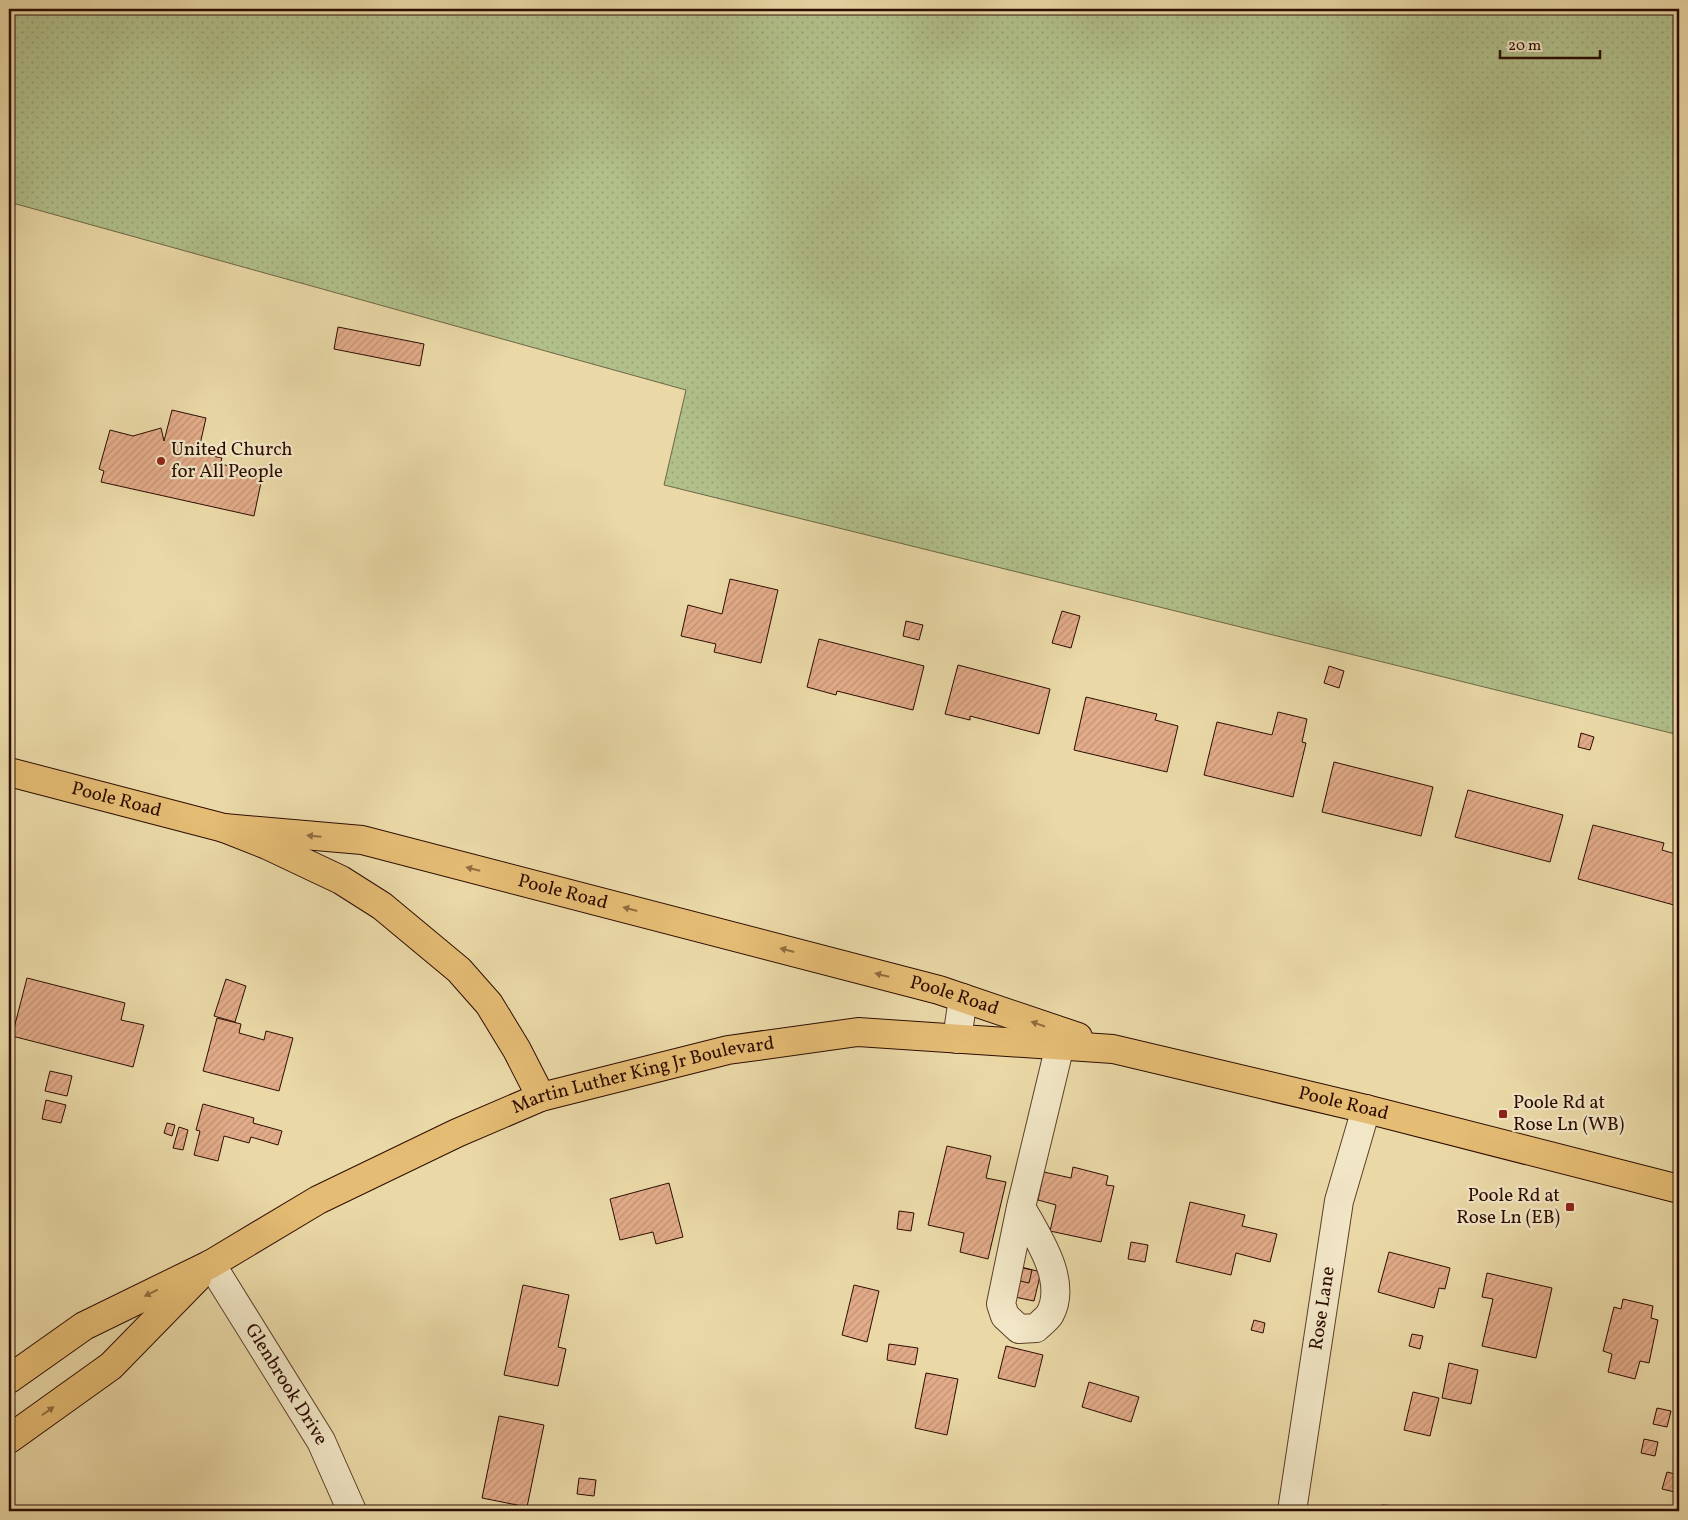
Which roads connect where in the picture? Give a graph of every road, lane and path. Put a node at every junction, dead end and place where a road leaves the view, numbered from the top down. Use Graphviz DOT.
graph roads {
  1 [pos="9,772"];
  2 [pos="224,828"];
  3 [pos="963,998"];
  4 [pos="957,1039"];
  5 [pos="1076,1044"];
  6 [pos="1113,1049"];
  7 [pos="541,1097"];
  8 [pos="1366,1109"];
  9 [pos="1679,1189"];
  10 [pos="1021,1208"];
  11 [pos="211,1264"];
  12 [pos="9,1379"];
  13 [pos="9,1439"];
  14 [pos="352,1511"];
  15 [pos="1292,1511"];
  1 -- 2 [label="main road, Poole Road"];
  3 -- 2 [label="main road, Poole Road, one-way"];
  2 -- 7 [label="main road, Poole Road"];
  3 -- 4 [label="street"];
  5 -- 3 [label="main road, Poole Road, one-way"];
  4 -- 5 [label="main road, Martin Luther King Jr Boulevard"];
  4 -- 7 [label="main road, Martin Luther King Jr Boulevard"];
  5 -- 6 [label="main road, Martin Luther King Jr Boulevard"];
  5 -- 10 [label="street"];
  6 -- 8 [label="main road, Poole Road"];
  7 -- 11 [label="main road, Martin Luther King Jr Boulevard"];
  8 -- 9 [label="main road, Poole Road"];
  8 -- 15 [label="street, Rose Lane"];
  11 -- 12 [label="main road, Martin Luther King Jr Boulevard, one-way"];
  13 -- 11 [label="main road, Martin Luther King Jr Boulevard, one-way"];
  11 -- 14 [label="street, Glenbrook Drive"];
}
